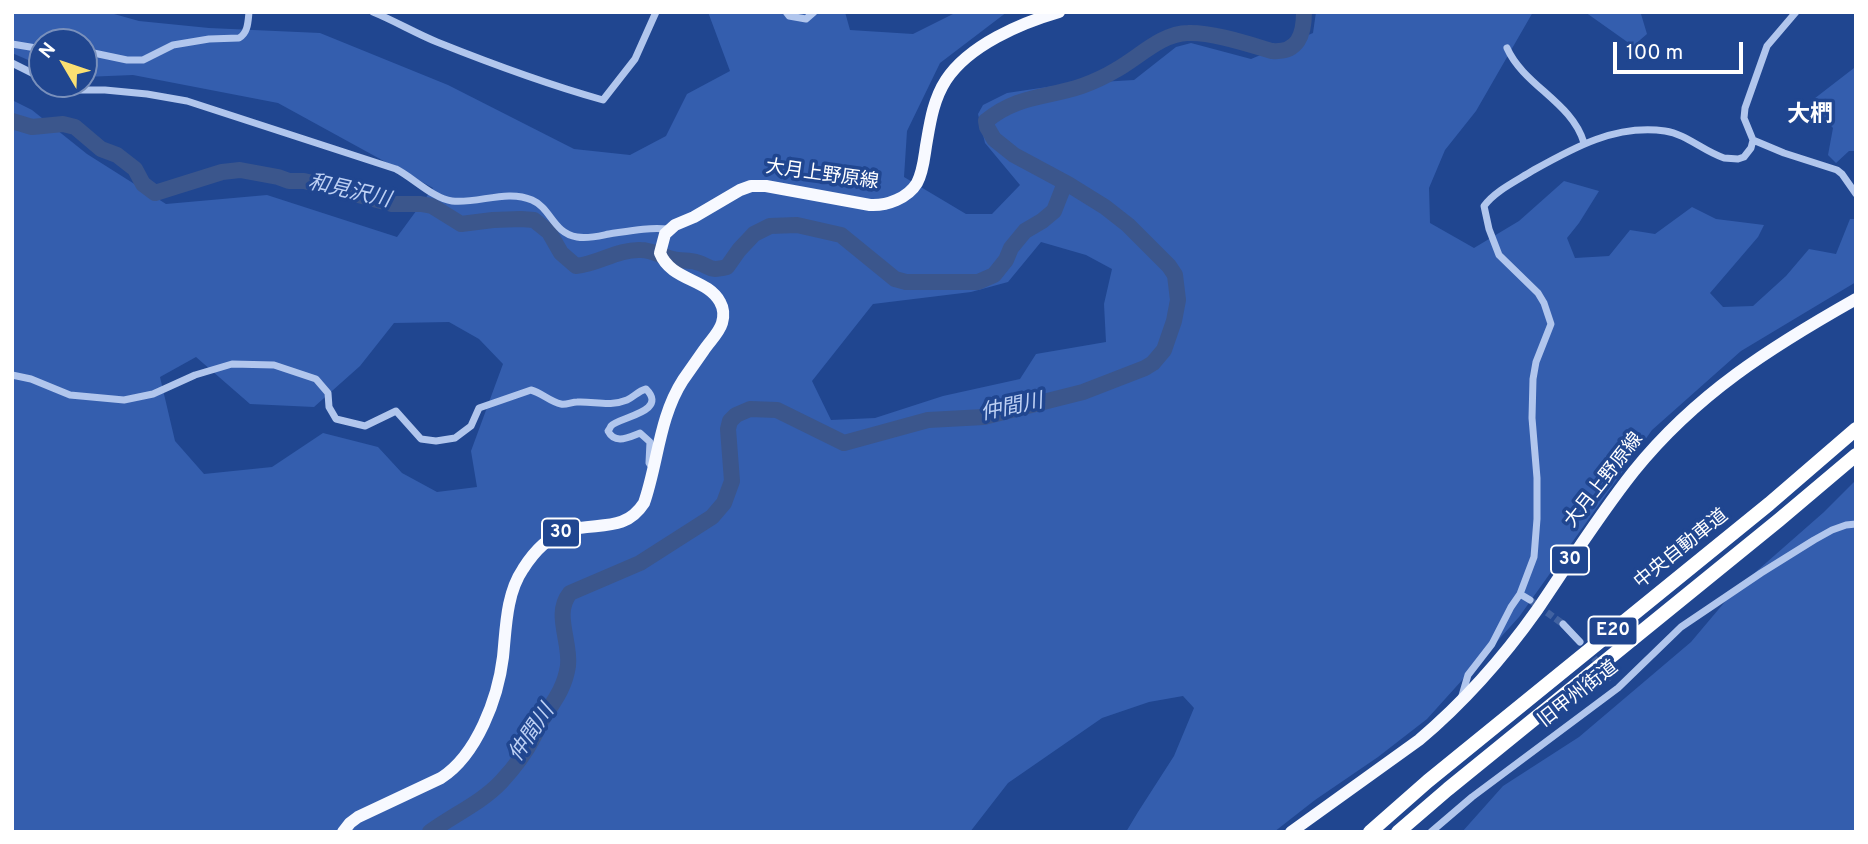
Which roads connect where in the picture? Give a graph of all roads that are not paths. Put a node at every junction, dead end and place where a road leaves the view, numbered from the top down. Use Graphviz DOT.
graph roads {
  1 [pos="248,12"];
  2 [pos="373,12"];
  3 [pos="656,12"];
  4 [pos="786,12"];
  5 [pos="814,12"];
  6 [pos="1059,12"];
  7 [pos="1796,12"];
  8 [pos="1507,48"];
  9 [pos="98,54"];
  10 [pos="12,63"];
  11 [pos="28,71"];
  12 [pos="98,91"];
  13 [pos="1753,140"];
  14 [pos="1584,143"];
  15 [pos="1856,194"];
  16 [pos="667,232"];
  17 [pos="1856,299"];
  18 [pos="12,375"];
  19 [pos="1856,429"];
  20 [pos="1856,455"];
  21 [pos="653,468"];
  22 [pos="1856,524"];
  23 [pos="1520,594"];
  24 [pos="1530,600"];
  25 [pos="1563,624"];
  26 [pos="1580,642"];
  27 [pos="1613,680"];
  28 [pos="1618,688"];
  29 [pos="1460,702"];
  30 [pos="343,832"];
  31 [pos="1292,832"];
  32 [pos="1370,832"];
  33 [pos="1398,832"];
  34 [pos="1431,832"];
  1 -- 9 [label="street"];
  2 -- 3 [label="street"];
  4 -- 5 [label="street"];
  6 -- 16 [label="main road, 大月上野原線"];
  7 -- 13 [label="street"];
  8 -- 14 [label="street"];
  10 -- 11 [label="street"];
  12 -- 16 [label="street"];
  13 -- 14 [label="street"];
  13 -- 15 [label="street"];
  14 -- 23 [label="street"];
  16 -- 21 [label="main road, 30"];
  17 -- 29 [label="main road, 大月上野原線 / 30"];
  18 -- 21 [label="street"];
  19 -- 32 [label="highway, 中央自動車道 / E20"];
  20 -- 33 [label="highway, 中央自動車道 / E20"];
  21 -- 30 [label="main road, 30"];
  22 -- 28 [label="street, 旧甲州街道"];
  23 -- 24 [label="street"];
  23 -- 29 [label="street"];
  25 -- 26 [label="street"];
  27 -- 28 [label="street"];
  28 -- 34 [label="street, 旧甲州街道"];
  29 -- 31 [label="main road, 大月上野原線 / 30"];
}
